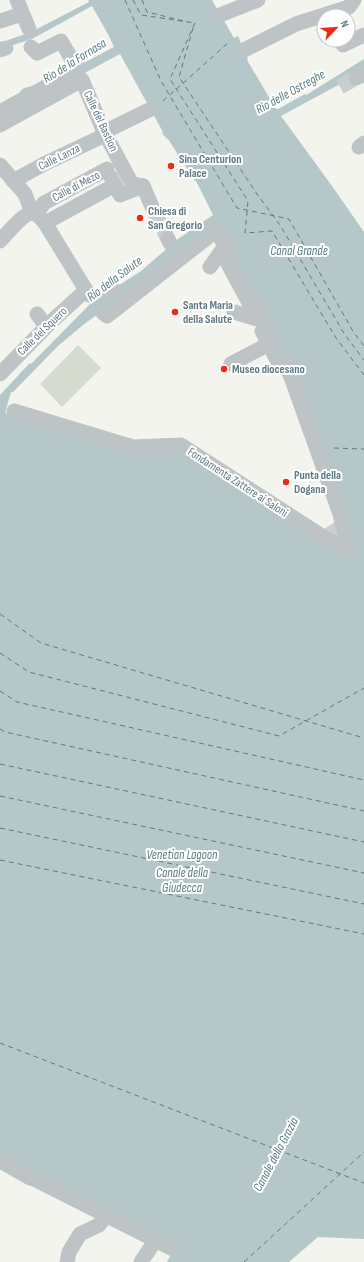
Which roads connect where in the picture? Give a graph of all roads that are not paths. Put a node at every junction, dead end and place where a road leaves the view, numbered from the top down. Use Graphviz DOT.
graph roads {
  1 [pos="17,0"];
  2 [pos="258,0"];
  3 [pos="354,0"];
  4 [pos="346,8"];
  5 [pos="22,14"];
  6 [pos="220,16"];
  7 [pos="316,18"];
  8 [pos="0,21"];
  9 [pos="29,29"];
  10 [pos="31,47"];
  11 [pos="246,48"];
  12 [pos="77,73"];
  13 [pos="151,109"];
  14 [pos="0,112"];
  15 [pos="0,125"];
  16 [pos="105,133"];
  17 [pos="0,165"];
  18 [pos="114,166"];
  19 [pos="13,181"];
  20 [pos="115,185"];
  21 [pos="143,186"];
  22 [pos="153,208"];
  23 [pos="37,213"];
  24 [pos="0,241"];
  25 [pos="226,245"];
  26 [pos="210,267"];
  27 [pos="234,312"];
  28 [pos="103,313"];
  29 [pos="37,314"];
  30 [pos="264,320"];
  31 [pos="46,326"];
  32 [pos="269,344"];
  33 [pos="231,364"];
  34 [pos="0,374"];
  35 [pos="14,410"];
  36 [pos="0,1161"];
  37 [pos="106,1216"];
  38 [pos="155,1240"];
  39 [pos="173,1249"];
  40 [pos="67,1262"];
  41 [pos="141,1262"];
  1 -- 5 [label="street"];
  2 -- 6 [label="street"];
  3 -- 4 [label="street"];
  5 -- 8 [label="street"];
  5 -- 9 [label="street"];
  7 -- 11 [label="street"];
  10 -- 12 [label="street, Calle del Bastion"];
  12 -- 14 [label="street"];
  12 -- 15 [label="street"];
  12 -- 16 [label="street, Calle del Bastion"];
  13 -- 16 [label="street, Calle Lanza"];
  16 -- 18 [label="street, Calle del Bastion"];
  16 -- 19 [label="street, Calle Lanza"];
  17 -- 19 [label="street"];
  18 -- 20 [label="street"];
  18 -- 21 [label="street"];
  18 -- 23 [label="street, Calle di Mezo"];
  19 -- 23 [label="street"];
  20 -- 21 [label="street"];
  20 -- 23 [label="street"];
  21 -- 22 [label="street"];
  23 -- 24 [label="street"];
  23 -- 31 [label="street, Calle del Squero"];
  25 -- 26 [label="street"];
  25 -- 28 [label="street"];
  25 -- 30 [label="street"];
  27 -- 30 [label="street"];
  29 -- 31 [label="street"];
  30 -- 32 [label="street"];
  31 -- 34 [label="street, Calle del Squero"];
  32 -- 33 [label="street"];
  32 -- 35 [label="street, Fondamenta Zattere ai Saloni"];
  36 -- 37 [label="street"];
  37 -- 38 [label="street"];
  37 -- 40 [label="street"];
  38 -- 39 [label="street"];
  38 -- 41 [label="street"];
}
